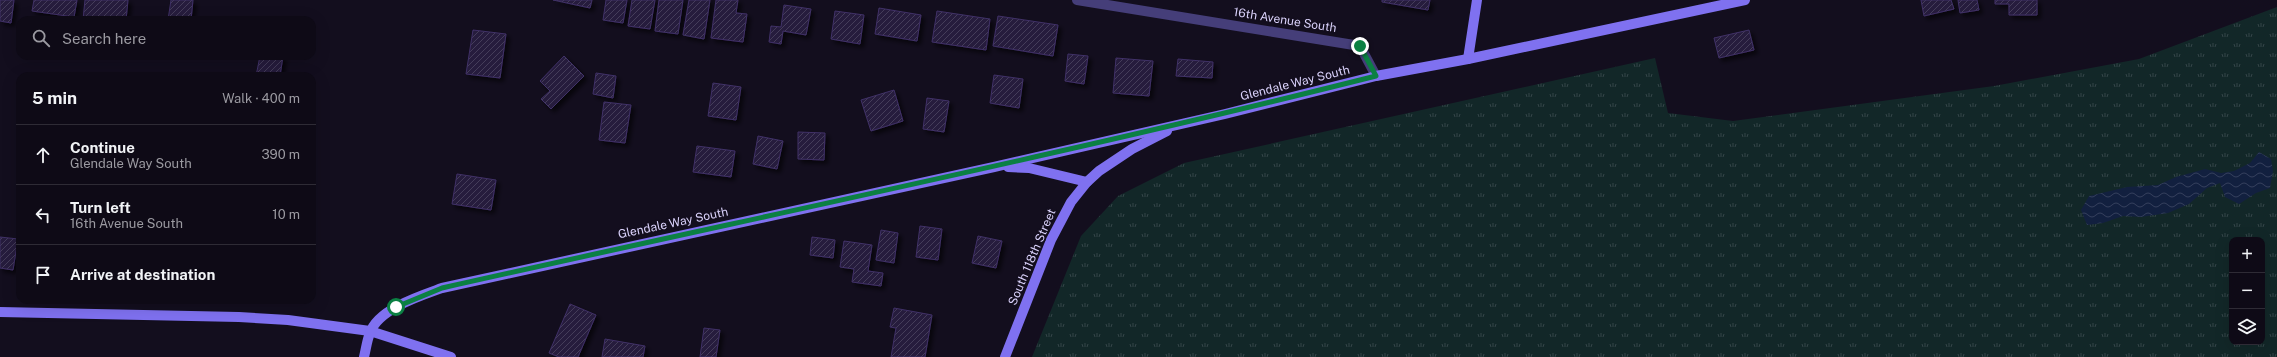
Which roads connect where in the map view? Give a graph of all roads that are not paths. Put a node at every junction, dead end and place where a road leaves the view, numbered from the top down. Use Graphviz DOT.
graph roads {
  1 [pos="1077,0"];
  2 [pos="1478,0"];
  3 [pos="1745,0"];
  4 [pos="1468,59"];
  5 [pos="1376,76"];
  6 [pos="1225,114"];
  7 [pos="994,167"];
  8 [pos="1087,182"];
  9 [pos="0,312"];
  10 [pos="370,331"];
  11 [pos="364,357"];
  12 [pos="451,357"];
  13 [pos="1005,357"];
  1 -- 5 [label="street, 16th Avenue South"];
  2 -- 4 [label="street"];
  3 -- 4 [label="street, Glendale Way South"];
  4 -- 5 [label="street, Glendale Way South"];
  5 -- 6 [label="street, Glendale Way South"];
  6 -- 7 [label="street, Glendale Way South"];
  6 -- 8 [label="street, South 118th Street"];
  7 -- 8 [label="street, Glendale Way South"];
  7 -- 10 [label="street, Glendale Way South"];
  8 -- 13 [label="street, South 118th Street"];
  9 -- 10 [label="street"];
  10 -- 11 [label="street"];
  10 -- 12 [label="street"];
}
